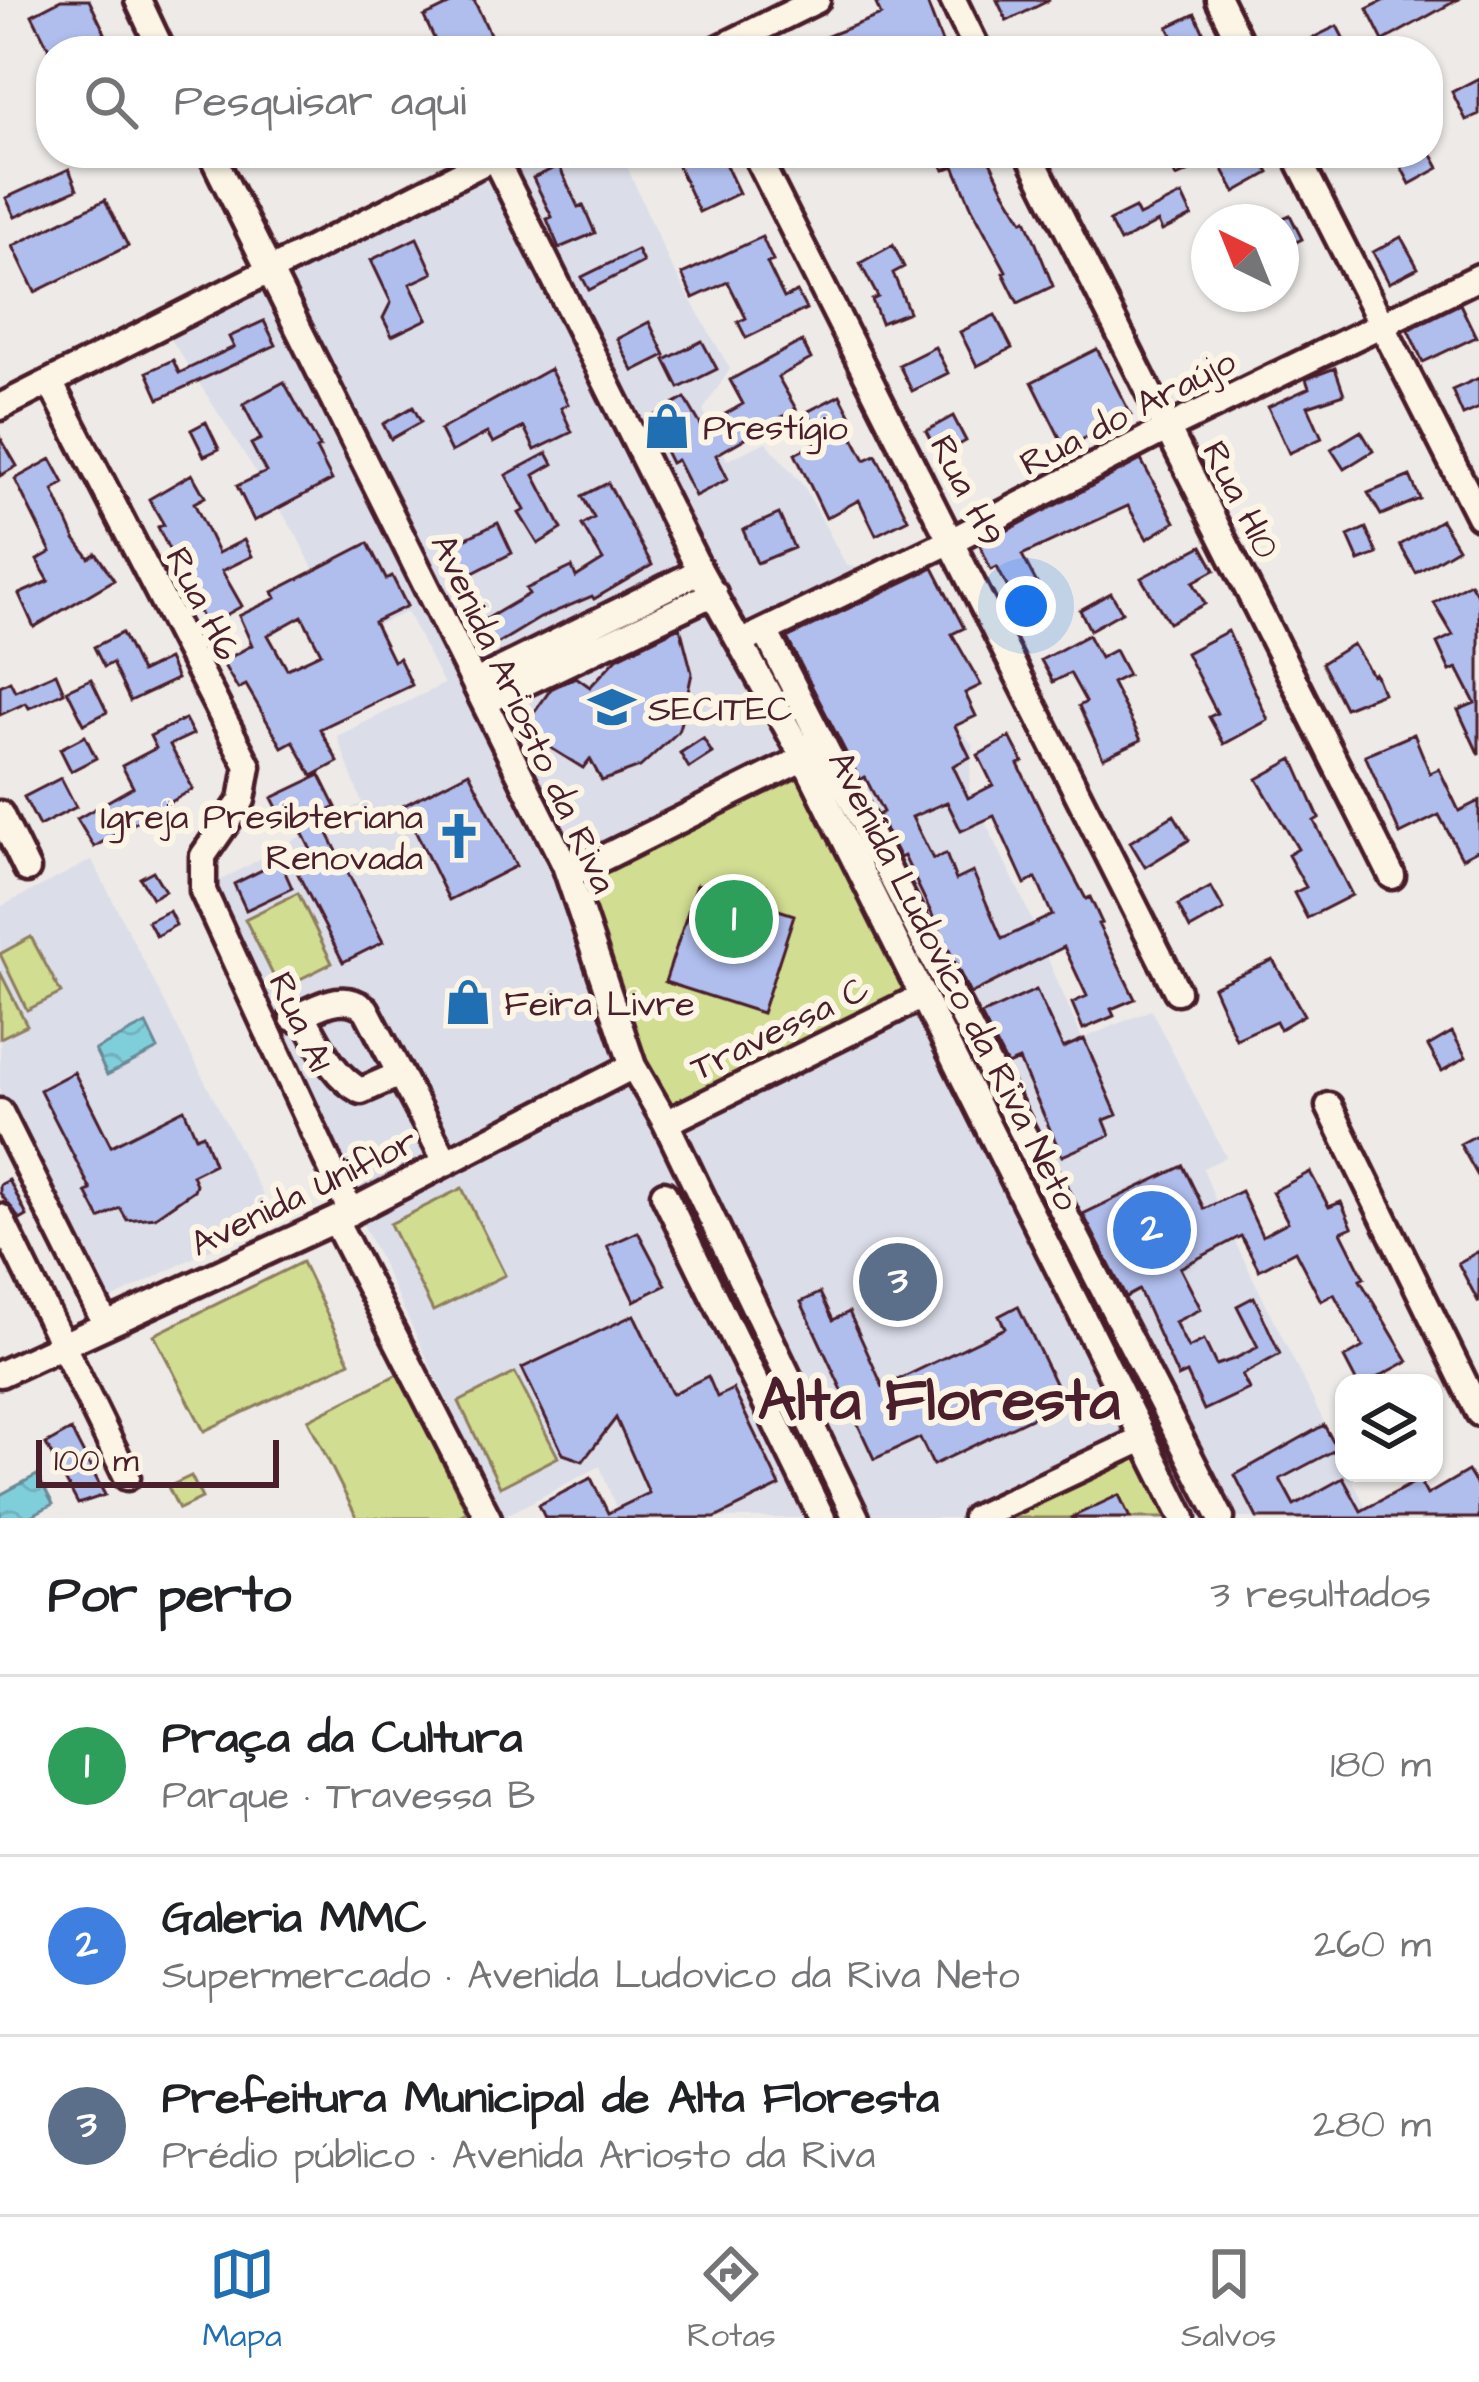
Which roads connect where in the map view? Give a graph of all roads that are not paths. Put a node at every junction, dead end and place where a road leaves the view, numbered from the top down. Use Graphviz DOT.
graph roads {
  1 [pos="138,0"];
  2 [pos="817,0"];
  3 [pos="953,0"];
  4 [pos="1219,0"];
  5 [pos="155,36"];
  6 [pos="744,36"];
  7 [pos="971,36"];
  8 [pos="1237,36"];
  9 [pos="218,168"];
  10 [pos="472,168"];
  11 [pos="504,168"];
  12 [pos="763,168"];
  13 [pos="1036,168"];
  14 [pos="1302,168"];
  15 [pos="267,270"];
  16 [pos="1479,278"];
  17 [pos="1382,327"];
  18 [pos="50,382"];
  19 [pos="0,406"];
  20 [pos="1166,429"];
  21 [pos="1479,516"];
  22 [pos="953,540"];
  23 [pos="707,582"];
  24 [pos="754,636"];
  25 [pos="480,692"];
  26 [pos="803,758"];
  27 [pos="0,814"];
  28 [pos="203,856"];
  29 [pos="27,869"];
  30 [pos="569,875"];
  31 [pos="1392,876"];
  32 [pos="1177,991"];
  33 [pos="923,996"];
  34 [pos="260,1014"];
  35 [pos="298,1016"];
  36 [pos="276,1050"];
  37 [pos="633,1066"];
  38 [pos="400,1074"];
  39 [pos="1329,1106"];
  40 [pos="0,1112"];
  41 [pos="666,1123"];
  42 [pos="446,1162"];
  43 [pos="664,1194"];
  44 [pos="343,1216"];
  45 [pos="0,1217"];
  46 [pos="106,1325"];
  47 [pos="61,1344"];
  48 [pos="0,1374"];
  49 [pos="1479,1413"];
  50 [pos="1143,1439"];
  51 [pos="127,1477"];
  52 [pos="488,1518"];
  53 [pos="822,1518"];
  54 [pos="856,1518"];
  55 [pos="975,1518"];
  56 [pos="1183,1518"];
  57 [pos="1221,1518"];
  1 -- 5 [label="street"];
  2 -- 6 [label="street"];
  3 -- 7 [label="street"];
  4 -- 8 [label="street"];
  9 -- 15 [label="street, Avenida Ariosto da Riva"];
  10 -- 15 [label="street"];
  11 -- 23 [label="street, Avenida Ludovico da Riva Neto"];
  12 -- 22 [label="street, Rua H9"];
  13 -- 20 [label="street, Rua H10"];
  14 -- 17 [label="street"];
  15 -- 18 [label="street"];
  15 -- 25 [label="street, Avenida Ariosto da Riva"];
  16 -- 17 [label="street, Rua do Araújo"];
  17 -- 20 [label="street, Rua do Araújo"];
  17 -- 21 [label="street"];
  18 -- 19 [label="street"];
  18 -- 28 [label="street, Rua H6"];
  20 -- 22 [label="street, Rua do Araújo"];
  20 -- 31 [label="street, Rua H10"];
  22 -- 24 [label="street, Rua do Araújo"];
  22 -- 32 [label="street, Rua H9"];
  23 -- 24 [label="street, Avenida Ludovico da Riva Neto"];
  23 -- 25 [label="street"];
  24 -- 26 [label="street, Avenida Ludovico da Riva Neto"];
  24 -- 57 [label="street"];
  25 -- 30 [label="street, Avenida Ariosto da Riva"];
  26 -- 30 [label="street"];
  26 -- 33 [label="street, Avenida Ludovico da Riva Neto"];
  27 -- 29 [label="street"];
  28 -- 34 [label="street, Rua A1"];
  30 -- 37 [label="street, Avenida Ariosto da Riva"];
  33 -- 41 [label="street, Travessa C"];
  33 -- 50 [label="street, Avenida Ludovico da Riva Neto"];
  34 -- 35 [label="street"];
  34 -- 36 [label="street, Rua A1"];
  35 -- 36 [label="street"];
  35 -- 38 [label="street"];
  35 -- 38 [label="street"];
  36 -- 44 [label="street, Rua A1"];
  37 -- 41 [label="street, Avenida Ariosto da Riva"];
  37 -- 42 [label="street, Avenida Uniflor"];
  38 -- 42 [label="street"];
  39 -- 49 [label="street"];
  40 -- 46 [label="street"];
  41 -- 54 [label="street, Avenida Ariosto da Riva"];
  42 -- 44 [label="street, Avenida Uniflor"];
  43 -- 53 [label="street"];
  44 -- 46 [label="street, Avenida Uniflor"];
  44 -- 52 [label="street, Rua A1"];
  45 -- 47 [label="street"];
  46 -- 47 [label="street, Avenida Uniflor"];
  47 -- 48 [label="street, Avenida Uniflor"];
  47 -- 51 [label="street"];
  50 -- 55 [label="street"];
  50 -- 56 [label="street, Avenida Ludovico da Riva Neto"];
}
